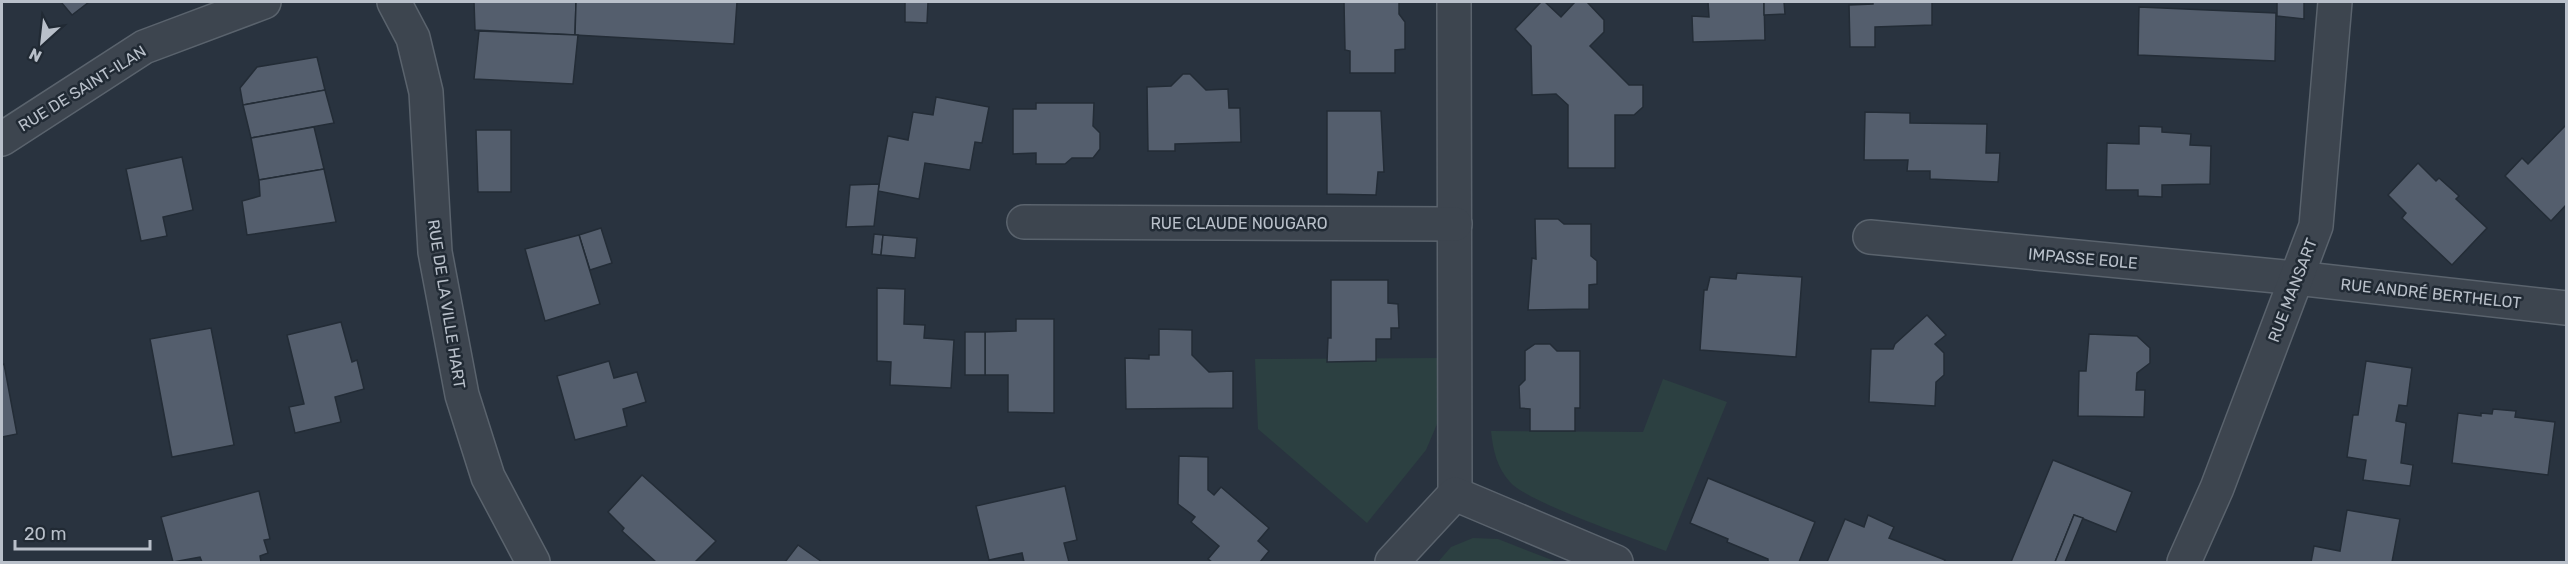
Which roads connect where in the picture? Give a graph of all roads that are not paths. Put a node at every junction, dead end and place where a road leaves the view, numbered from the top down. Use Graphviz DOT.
graph roads {
  1 [pos="264,2"];
  2 [pos="394,2"];
  3 [pos="1455,2"];
  4 [pos="2335,2"];
  5 [pos="2,139"];
  6 [pos="1024,222"];
  7 [pos="1455,224"];
  8 [pos="1870,237"];
  9 [pos="2296,278"];
  10 [pos="2563,304"];
  11 [pos="1455,494"];
  12 [pos="533,562"];
  13 [pos="1392,562"];
  14 [pos="1616,562"];
  15 [pos="2184,562"];
  1 -- 5 [label="street, RUE DE SAINT-ILAN"];
  2 -- 12 [label="street, RUE DE LA VILLE HART"];
  3 -- 7 [label="street"];
  4 -- 9 [label="street, RUE MANSART"];
  6 -- 7 [label="street, RUE CLAUDE NOUGARO"];
  7 -- 11 [label="street"];
  8 -- 9 [label="street, IMPASSE EOLE"];
  9 -- 10 [label="street, RUE ANDRÉ BERTHELOT"];
  9 -- 15 [label="street, RUE MANSART"];
  11 -- 13 [label="street"];
  11 -- 14 [label="street"];
}
